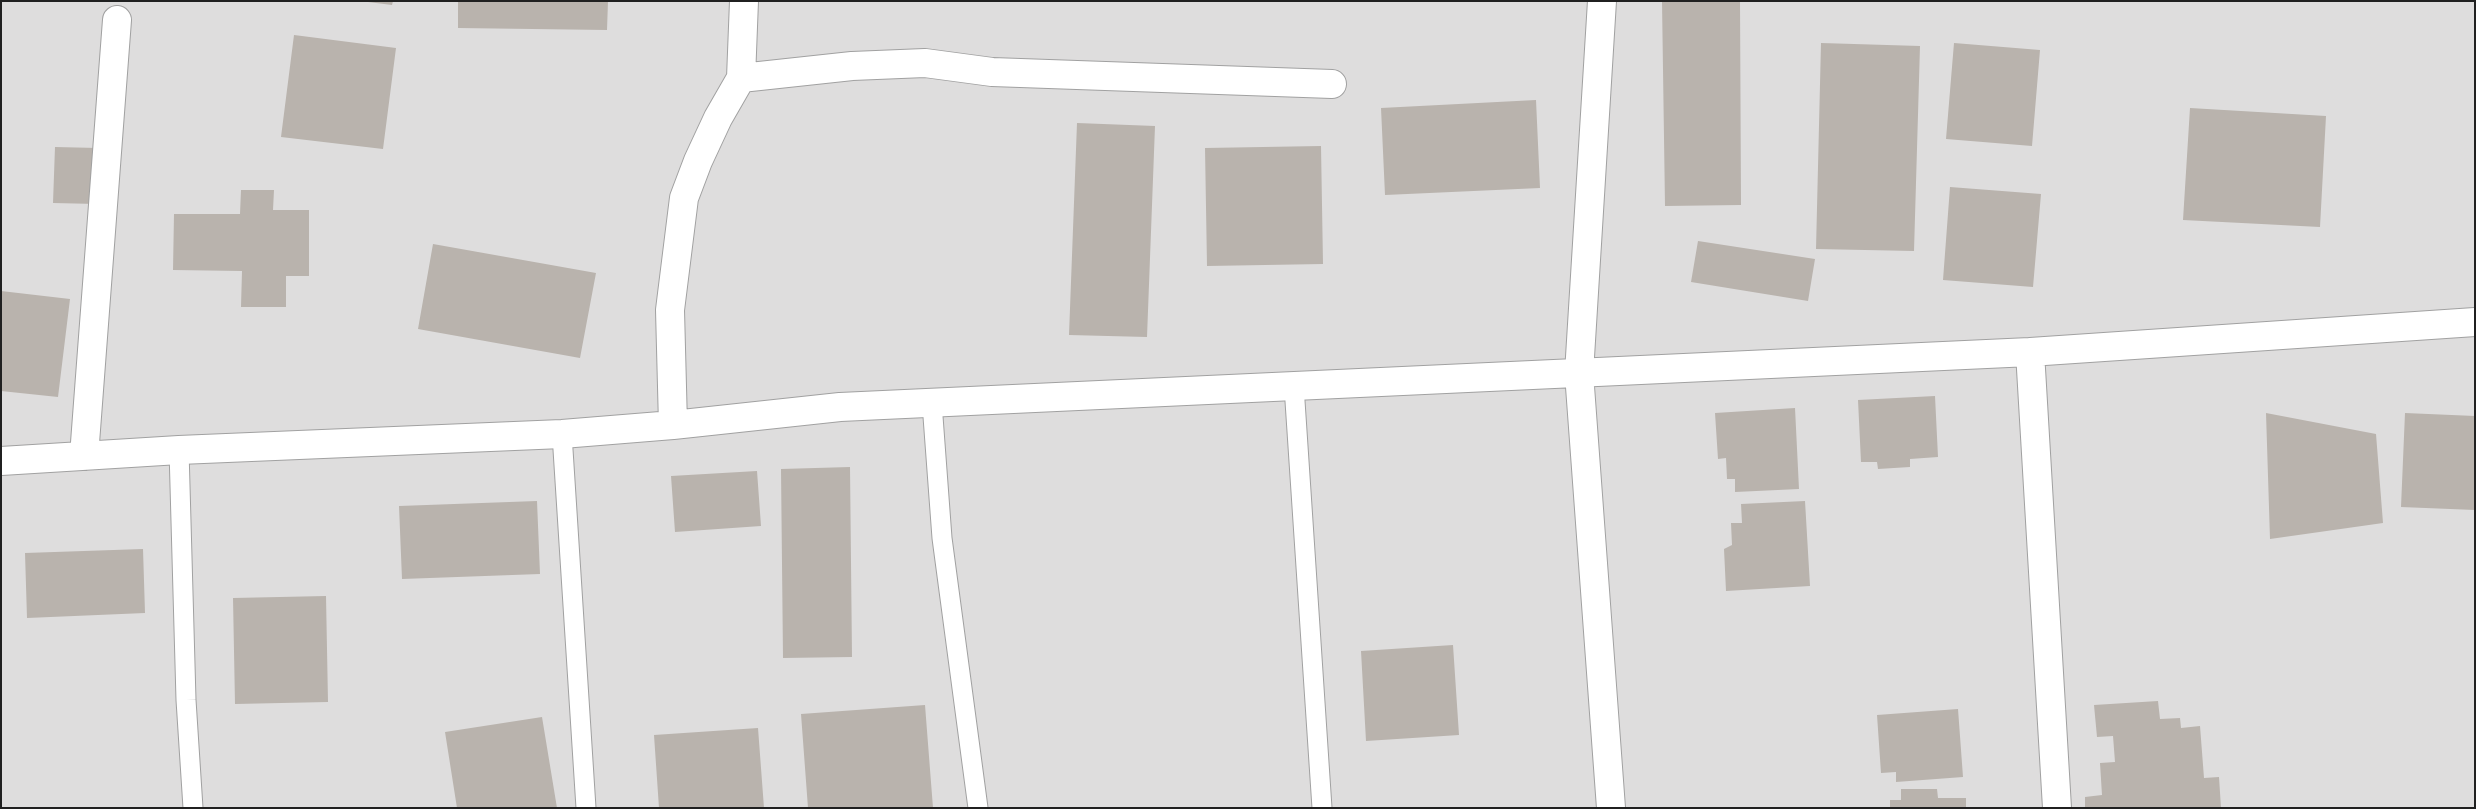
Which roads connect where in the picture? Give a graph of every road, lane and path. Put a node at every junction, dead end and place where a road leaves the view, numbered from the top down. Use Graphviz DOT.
graph roads {
  1 [pos="744,1"];
  2 [pos="1602,1"];
  3 [pos="117,20"];
  4 [pos="741,78"];
  5 [pos="1332,84"];
  6 [pos="2474,317"];
  7 [pos="2030,352"];
  8 [pos="1579,373"];
  9 [pos="1294,386"];
  10 [pos="932,403"];
  11 [pos="673,425"];
  12 [pos="562,434"];
  13 [pos="179,450"];
  14 [pos="84,456"];
  15 [pos="1,461"];
  16 [pos="193,808"];
  17 [pos="586,808"];
  18 [pos="978,808"];
  19 [pos="1322,808"];
  20 [pos="1611,808"];
  21 [pos="2057,808"];
  1 -- 4 [label="street"];
  2 -- 8 [label="street"];
  3 -- 14 [label="street"];
  4 -- 5 [label="street"];
  4 -- 11 [label="street"];
  6 -- 7 [label="street"];
  7 -- 8 [label="street"];
  7 -- 21 [label="street"];
  8 -- 9 [label="street"];
  8 -- 20 [label="street"];
  9 -- 10 [label="street"];
  9 -- 19 [label="lane"];
  10 -- 11 [label="street"];
  10 -- 18 [label="lane"];
  11 -- 12 [label="street"];
  12 -- 13 [label="street"];
  12 -- 17 [label="lane"];
  13 -- 14 [label="street"];
  13 -- 16 [label="lane"];
  14 -- 15 [label="street"];
}
